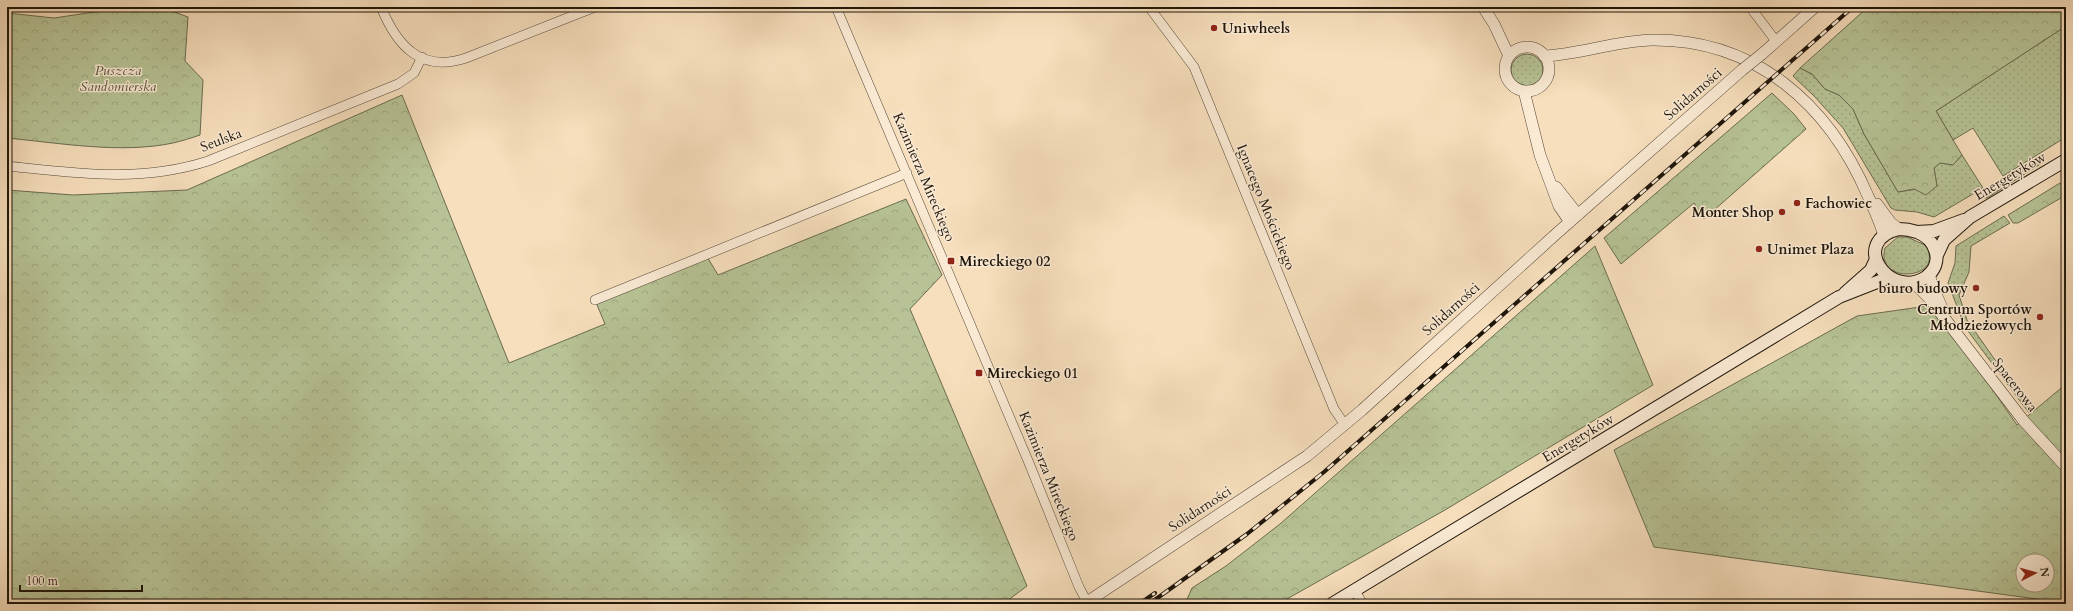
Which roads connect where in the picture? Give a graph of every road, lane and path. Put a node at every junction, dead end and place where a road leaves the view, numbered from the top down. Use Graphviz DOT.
graph roads {
  1 [pos="382,7"];
  2 [pos="596,7"];
  3 [pos="836,7"];
  4 [pos="1149,7"];
  5 [pos="1483,7"];
  6 [pos="1750,7"];
  7 [pos="1815,7"];
  8 [pos="1494,24"];
  9 [pos="1776,41"];
  10 [pos="1518,49"];
  11 [pos="1588,50"];
  12 [pos="1509,56"];
  13 [pos="1544,56"];
  14 [pos="422,57"];
  15 [pos="1549,67"];
  16 [pos="1536,90"];
  17 [pos="1524,91"];
  18 [pos="1533,126"];
  19 [pos="2066,160"];
  20 [pos="7,166"];
  21 [pos="907,173"];
  22 [pos="1861,180"];
  23 [pos="1970,217"];
  24 [pos="1574,219"];
  25 [pos="1899,229"];
  26 [pos="1918,232"];
  27 [pos="1884,236"];
  28 [pos="1937,256"];
  29 [pos="1876,259"];
  30 [pos="1930,274"];
  31 [pos="1890,277"];
  32 [pos="1913,282"];
  33 [pos="1839,297"];
  34 [pos="595,300"];
  35 [pos="1945,318"];
  36 [pos="1345,425"];
  37 [pos="2066,467"];
  38 [pos="1355,591"];
  39 [pos="1085,603"];
  40 [pos="1332,604"];
  41 [pos="1363,604"];
  1 -- 14 [label="street"];
  2 -- 14 [label="street"];
  3 -- 21 [label="street, Kazimierza Mireckiego"];
  4 -- 36 [label="street, Ignacego Mościckiego"];
  5 -- 8 [label="street"];
  6 -- 9 [label="street"];
  7 -- 9 [label="street, Solidarności"];
  8 -- 10 [label="street"];
  8 -- 12 [label="street"];
  9 -- 24 [label="street, Solidarności, bridge"];
  10 -- 12 [label="street"];
  10 -- 13 [label="street"];
  11 -- 13 [label="street"];
  11 -- 15 [label="street"];
  11 -- 22 [label="street"];
  12 -- 17 [label="street"];
  13 -- 15 [label="street"];
  14 -- 20 [label="street, Seulska"];
  15 -- 16 [label="street"];
  16 -- 17 [label="street"];
  16 -- 18 [label="street"];
  17 -- 18 [label="street"];
  18 -- 24 [label="street"];
  19 -- 23 [label="main road, Energetyków"];
  21 -- 34 [label="street"];
  21 -- 39 [label="street, Kazimierza Mireckiego"];
  22 -- 25 [label="street"];
  22 -- 27 [label="street"];
  23 -- 26 [label="main road, Energetyków"];
  23 -- 28 [label="main road, Energetyków"];
  24 -- 36 [label="street, Solidarności"];
  25 -- 26 [label="main road"];
  25 -- 27 [label="main road"];
  26 -- 28 [label="main road"];
  27 -- 29 [label="main road"];
  28 -- 30 [label="main road"];
  29 -- 31 [label="main road"];
  29 -- 33 [label="main road, Energetyków"];
  30 -- 32 [label="main road"];
  30 -- 35 [label="street, Spacerowa"];
  31 -- 32 [label="main road"];
  31 -- 33 [label="main road, Energetyków"];
  32 -- 35 [label="street, Spacerowa"];
  33 -- 38 [label="main road, Energetyków"];
  35 -- 37 [label="street, Spacerowa"];
  36 -- 39 [label="street, Solidarności"];
  38 -- 40 [label="main road, Energetyków"];
  38 -- 41 [label="street"];
}
